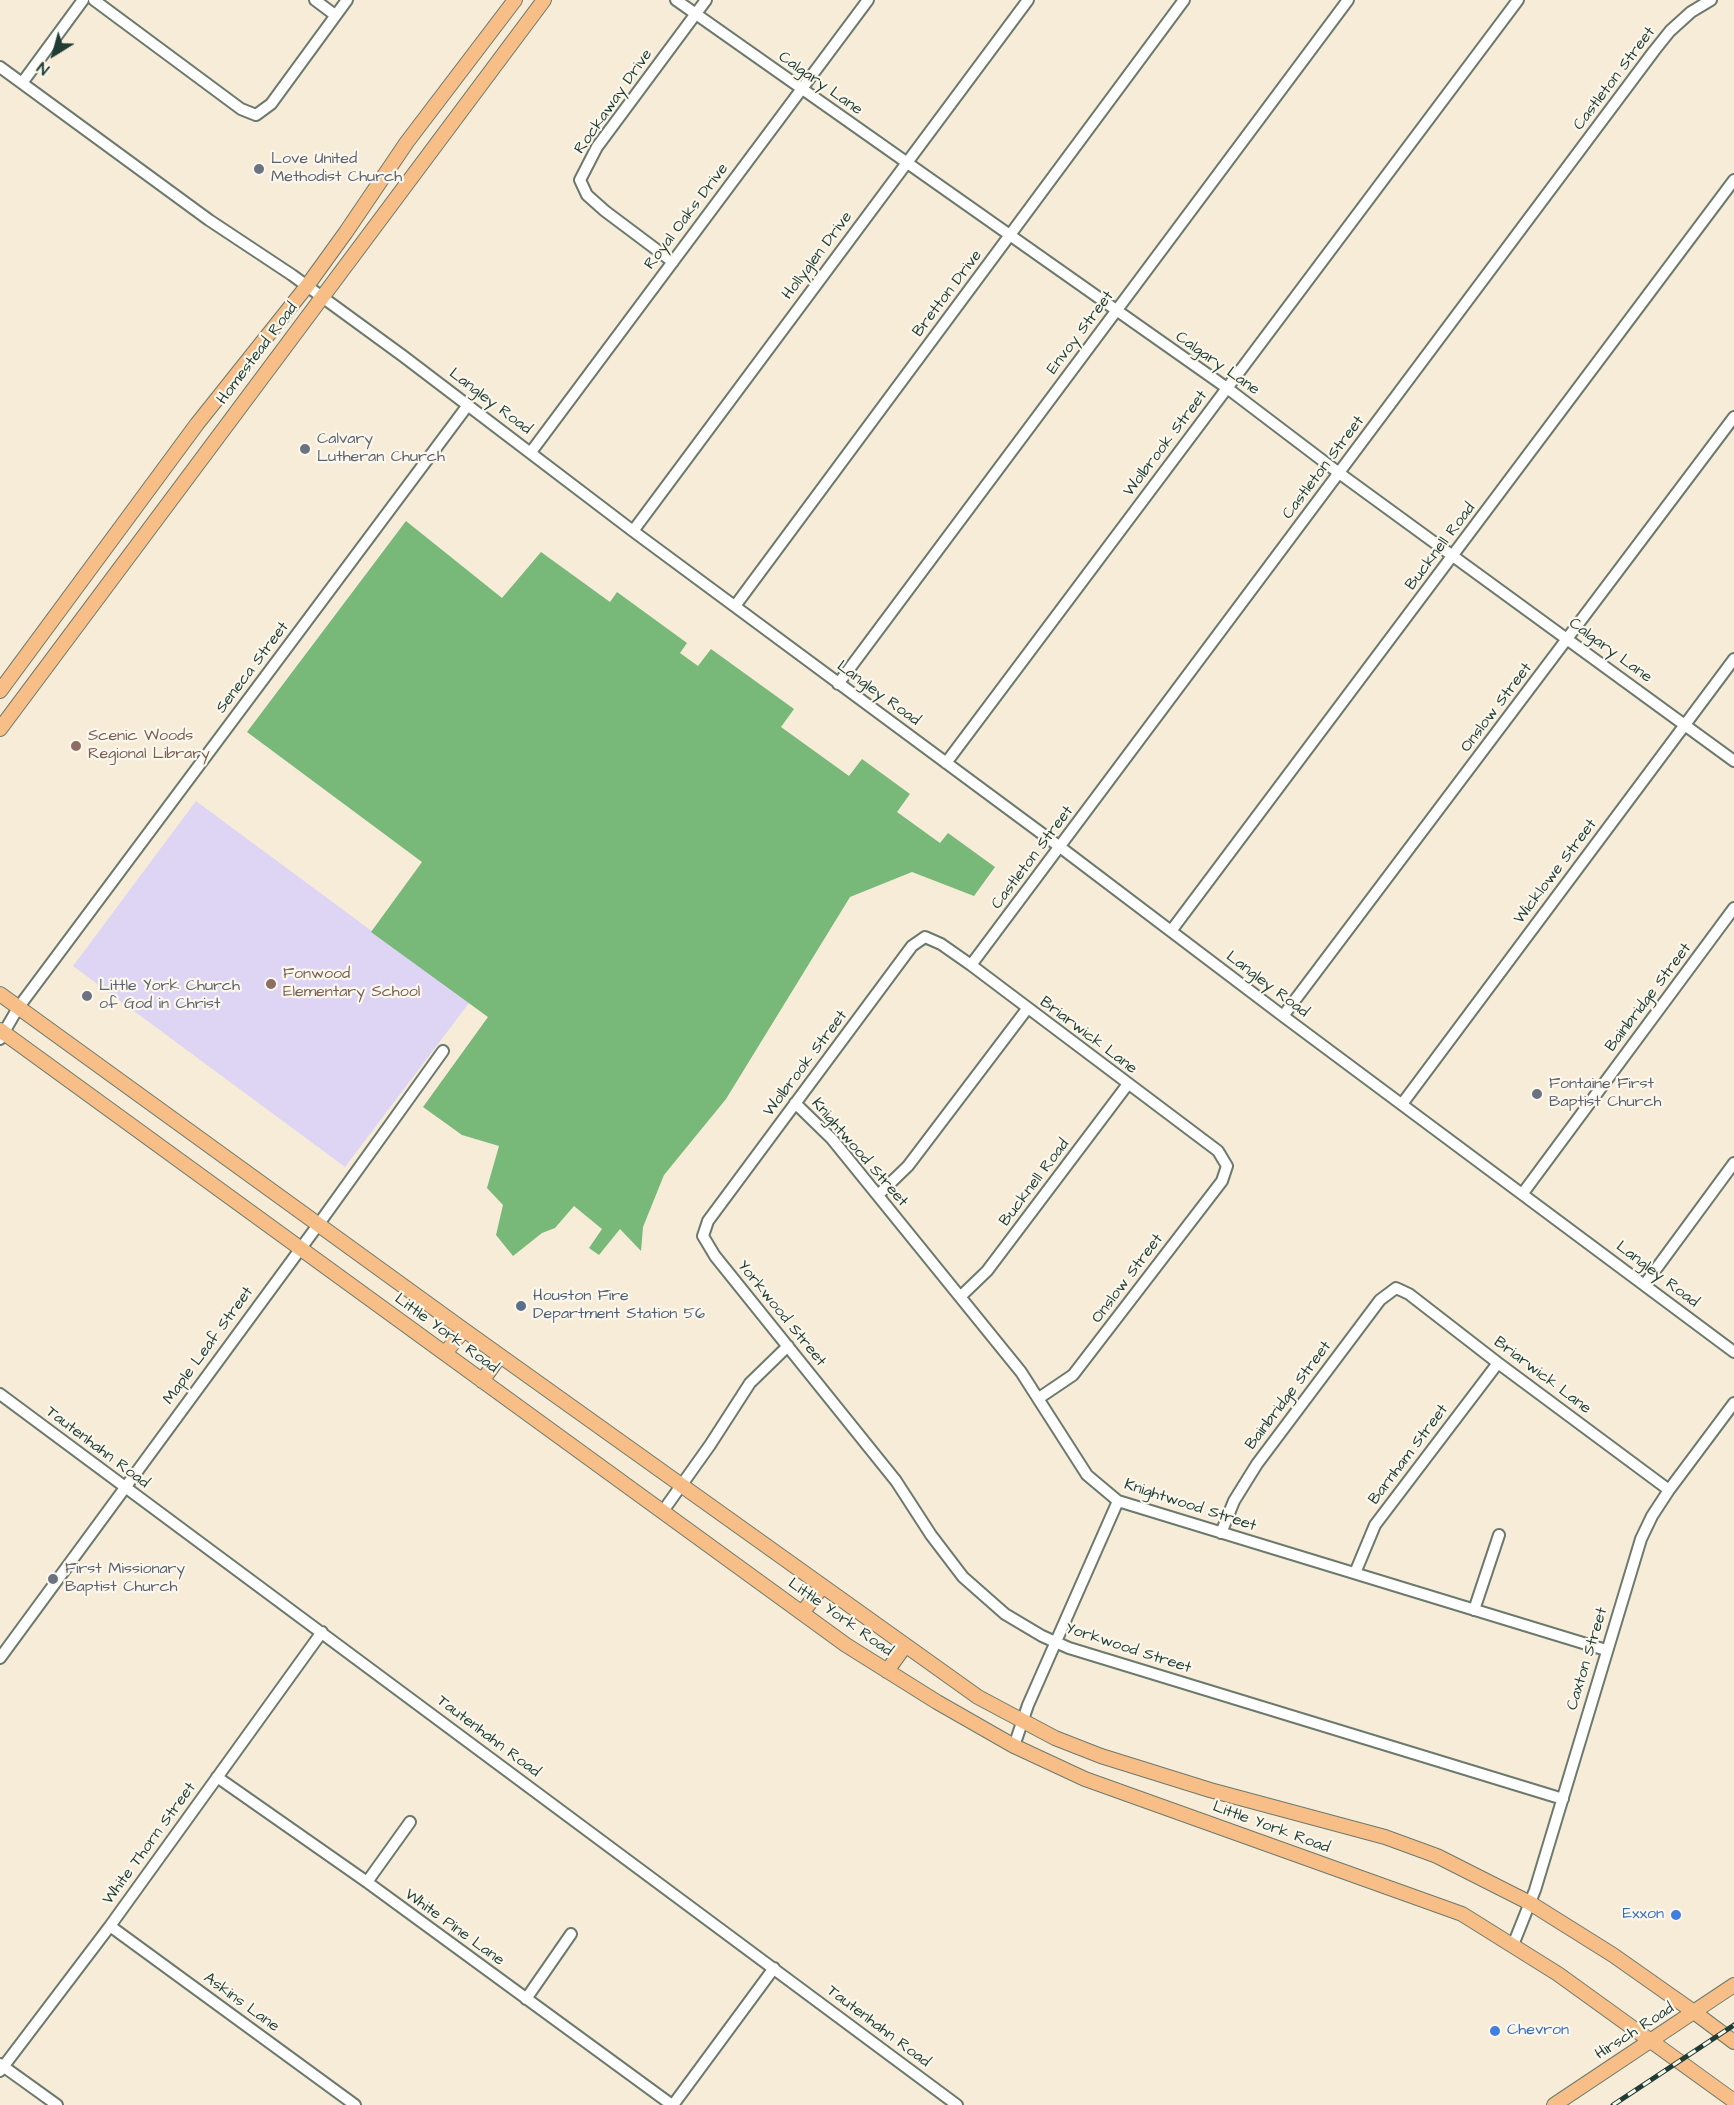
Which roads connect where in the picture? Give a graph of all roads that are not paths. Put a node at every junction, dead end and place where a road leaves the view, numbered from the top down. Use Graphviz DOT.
graph roads {
  1 [pos="83,0"];
  2 [pos="94,0"];
  3 [pos="315,0"];
  4 [pos="347,0"];
  5 [pos="515,0"];
  6 [pos="544,0"];
  7 [pos="676,0"];
  8 [pos="706,0"];
  9 [pos="868,0"];
  10 [pos="1028,0"];
  11 [pos="1184,0"];
  12 [pos="1348,0"];
  13 [pos="1518,0"];
  14 [pos="1711,0"];
  15 [pos="696,14"];
  16 [pos="335,15"];
  17 [pos="470,58"];
  18 [pos="0,67"];
  19 [pos="490,72"];
  20 [pos="22,83"];
  21 [pos="801,89"];
  22 [pos="407,142"];
  23 [pos="426,157"];
  24 [pos="906,163"];
  25 [pos="1734,180"];
  26 [pos="1011,234"];
  27 [pos="673,261"];
  28 [pos="307,286"];
  29 [pos="322,297"];
  30 [pos="1116,311"];
  31 [pos="1227,388"];
  32 [pos="468,405"];
  33 [pos="1734,417"];
  34 [pos="197,424"];
  35 [pos="218,436"];
  36 [pos="531,452"];
  37 [pos="1339,473"];
  38 [pos="633,531"];
  39 [pos="1453,556"];
  40 [pos="735,606"];
  41 [pos="1568,639"];
  42 [pos="1734,659"];
  43 [pos="837,684"];
  44 [pos="0,691"];
  45 [pos="1685,724"];
  46 [pos="0,728"];
  47 [pos="1734,761"];
  48 [pos="946,763"];
  49 [pos="1060,847"];
  50 [pos="1734,908"];
  51 [pos="1171,931"];
  52 [pos="925,937"];
  53 [pos="971,966"];
  54 [pos="0,994"];
  55 [pos="18,1008"];
  56 [pos="1027,1009"];
  57 [pos="1283,1016"];
  58 [pos="1,1034"];
  59 [pos="443,1051"];
  60 [pos="1128,1084"];
  61 [pos="795,1103"];
  62 [pos="1402,1104"];
  63 [pos="1734,1164"];
  64 [pos="1227,1166"];
  65 [pos="1523,1193"];
  66 [pos="878,1195"];
  67 [pos="714,1212"];
  68 [pos="318,1225"];
  69 [pos="299,1248"];
  70 [pos="1645,1284"];
  71 [pos="1396,1288"];
  72 [pos="960,1297"];
  73 [pos="464,1330"];
  74 [pos="788,1346"];
  75 [pos="1734,1352"];
  76 [pos="445,1353"];
  77 [pos="500,1356"];
  78 [pos="1498,1363"];
  79 [pos="482,1381"];
  80 [pos="0,1394"];
  81 [pos="1039,1398"];
  82 [pos="1734,1403"];
  83 [pos="681,1486"];
  84 [pos="125,1487"];
  85 [pos="1669,1490"];
  86 [pos="1118,1501"];
  87 [pos="663,1511"];
  88 [pos="1221,1533"];
  89 [pos="1499,1535"];
  90 [pos="1355,1573"];
  91 [pos="822,1587"];
  92 [pos="1474,1610"];
  93 [pos="802,1613"];
  94 [pos="322,1632"];
  95 [pos="1056,1642"];
  96 [pos="905,1646"];
  97 [pos="1606,1650"];
  98 [pos="0,1658"];
  99 [pos="887,1671"];
  100 [pos="1022,1721"];
  101 [pos="1014,1746"];
  102 [pos="217,1777"];
  103 [pos="1563,1799"];
  104 [pos="410,1822"];
  105 [pos="366,1882"];
  106 [pos="1530,1903"];
  107 [pos="110,1926"];
  108 [pos="571,1934"];
  109 [pos="1513,1945"];
  110 [pos="774,1968"];
  111 [pos="1734,1985"];
  112 [pos="526,1999"];
  113 [pos="1694,2012"];
  114 [pos="1652,2040"];
  115 [pos="1734,2042"];
  116 [pos="1,2067"];
  117 [pos="1734,2102"];
  118 [pos="57,2105"];
  119 [pos="355,2105"];
  120 [pos="673,2105"];
  121 [pos="957,2105"];
  122 [pos="1554,2105"];
  1 -- 20 [label="street"];
  2 -- 16 [label="street"];
  3 -- 16 [label="street"];
  4 -- 16 [label="street"];
  5 -- 17 [label="main road, Homestead Road"];
  6 -- 19 [label="main road, Homestead Road"];
  7 -- 15 [label="street, Calgary Lane"];
  8 -- 15 [label="street, Rockaway Drive"];
  9 -- 21 [label="street, Royal Oaks Drive"];
  10 -- 24 [label="street, Hollyglen Drive"];
  11 -- 26 [label="street, Bretton Drive"];
  12 -- 30 [label="street, Envoy Street"];
  13 -- 31 [label="street, Wolbrook Street"];
  14 -- 37 [label="street, Castleton Street"];
  15 -- 21 [label="street, Calgary Lane"];
  15 -- 27 [label="street, Rockaway Drive"];
  17 -- 19 [label="main road"];
  17 -- 22 [label="main road, Homestead Road"];
  18 -- 20 [label="street, Langley Road"];
  19 -- 23 [label="main road, Homestead Road"];
  20 -- 28 [label="street, Langley Road"];
  21 -- 24 [label="street, Calgary Lane"];
  21 -- 27 [label="street, Royal Oaks Drive"];
  22 -- 23 [label="main road"];
  22 -- 28 [label="main road, Homestead Road"];
  23 -- 29 [label="main road, Homestead Road"];
  24 -- 26 [label="street, Calgary Lane"];
  24 -- 38 [label="street, Hollyglen Drive"];
  25 -- 39 [label="street, Bucknell Road"];
  26 -- 30 [label="street, Calgary Lane"];
  26 -- 40 [label="street, Bretton Drive"];
  27 -- 36 [label="street, Royal Oaks Drive"];
  28 -- 29 [label="street, Langley Road"];
  28 -- 34 [label="main road, Homestead Road"];
  29 -- 32 [label="street, Langley Road"];
  29 -- 35 [label="main road, Homestead Road"];
  30 -- 31 [label="street, Calgary Lane"];
  30 -- 43 [label="street, Envoy Street"];
  31 -- 37 [label="street, Calgary Lane"];
  31 -- 48 [label="street, Wolbrook Street"];
  32 -- 36 [label="street, Langley Road"];
  32 -- 55 [label="street, Seneca Street"];
  33 -- 41 [label="street, Onslow Street"];
  34 -- 35 [label="main road"];
  34 -- 44 [label="main road, Homestead Road"];
  35 -- 46 [label="main road, Homestead Road"];
  36 -- 38 [label="street, Langley Road"];
  37 -- 39 [label="street, Calgary Lane"];
  37 -- 49 [label="street, Castleton Street"];
  38 -- 40 [label="street, Langley Road"];
  39 -- 41 [label="street, Calgary Lane"];
  39 -- 51 [label="street, Bucknell Road"];
  40 -- 43 [label="street, Langley Road"];
  41 -- 45 [label="street, Calgary Lane"];
  41 -- 57 [label="street, Onslow Street"];
  42 -- 45 [label="street, Wicklowe Street"];
  43 -- 48 [label="street, Langley Road"];
  45 -- 47 [label="street, Calgary Lane"];
  45 -- 62 [label="street, Wicklowe Street"];
  48 -- 49 [label="street, Langley Road"];
  49 -- 51 [label="street, Langley Road"];
  49 -- 53 [label="street, Castleton Street"];
  50 -- 65 [label="street, Bainbridge Street"];
  51 -- 57 [label="street, Langley Road"];
  52 -- 53 [label="street, Briarwick Lane"];
  52 -- 61 [label="street, Wolbrook Street"];
  53 -- 56 [label="street, Briarwick Lane"];
  54 -- 55 [label="main road, Little York Road"];
  55 -- 58 [label="street, Seneca Street"];
  55 -- 68 [label="main road, Little York Road"];
  56 -- 60 [label="street, Briarwick Lane"];
  56 -- 66 [label="street"];
  57 -- 62 [label="street, Langley Road"];
  58 -- 69 [label="main road, Little York Road"];
  59 -- 68 [label="street, Maple Leaf Street"];
  60 -- 64 [label="street, Briarwick Lane"];
  60 -- 72 [label="street, Bucknell Road"];
  61 -- 66 [label="street, Knightwood Street"];
  61 -- 67 [label="street, Wolbrook Street"];
  62 -- 65 [label="street, Langley Road"];
  63 -- 70 [label="street"];
  64 -- 81 [label="street, Onslow Street"];
  65 -- 70 [label="street, Langley Road"];
  66 -- 72 [label="street, Knightwood Street"];
  67 -- 74 [label="street, Yorkwood Street"];
  68 -- 69 [label="street, Maple Leaf Street"];
  68 -- 73 [label="main road, Little York Road"];
  69 -- 76 [label="main road, Little York Road"];
  69 -- 84 [label="street, Maple Leaf Street"];
  70 -- 75 [label="street, Langley Road"];
  71 -- 78 [label="street, Briarwick Lane"];
  71 -- 88 [label="street, Bainbridge Street"];
  72 -- 81 [label="street, Knightwood Street"];
  73 -- 76 [label="main road"];
  73 -- 77 [label="main road, Little York Road"];
  74 -- 83 [label="street"];
  74 -- 95 [label="street, Yorkwood Street"];
  76 -- 79 [label="main road, Little York Road"];
  77 -- 79 [label="main road"];
  77 -- 83 [label="main road, Little York Road"];
  78 -- 85 [label="street, Briarwick Lane"];
  78 -- 90 [label="street, Barnham Street"];
  79 -- 87 [label="main road, Little York Road"];
  80 -- 84 [label="street, Tautenhahn Road"];
  81 -- 86 [label="street, Knightwood Street"];
  82 -- 85 [label="street, Caxton Street"];
  83 -- 87 [label="street"];
  83 -- 91 [label="main road, Little York Road"];
  84 -- 94 [label="street, Tautenhahn Road"];
  84 -- 98 [label="street, Maple Leaf Street"];
  85 -- 97 [label="street, Caxton Street"];
  86 -- 88 [label="street, Knightwood Street"];
  86 -- 95 [label="street"];
  87 -- 93 [label="main road, Little York Road"];
  88 -- 90 [label="street, Knightwood Street"];
  89 -- 92 [label="street"];
  90 -- 92 [label="street, Knightwood Street"];
  91 -- 93 [label="main road"];
  91 -- 96 [label="main road, Little York Road"];
  92 -- 97 [label="street, Knightwood Street"];
  93 -- 99 [label="main road, Little York Road"];
  94 -- 102 [label="street, White Thorn Street"];
  94 -- 110 [label="street, Tautenhahn Road"];
  95 -- 100 [label="street"];
  95 -- 103 [label="street, Yorkwood Street"];
  96 -- 99 [label="main road"];
  96 -- 100 [label="main road, Little York Road"];
  97 -- 103 [label="street, Caxton Street"];
  99 -- 101 [label="main road, Little York Road"];
  100 -- 101 [label="street"];
  100 -- 106 [label="main road, Little York Road"];
  101 -- 109 [label="main road, Little York Road"];
  102 -- 105 [label="street, White Pine Lane"];
  102 -- 107 [label="street, White Thorn Street"];
  103 -- 106 [label="street, Caxton Street"];
  104 -- 105 [label="street"];
  105 -- 112 [label="street, White Pine Lane"];
  106 -- 109 [label="street, Caxton Street"];
  106 -- 113 [label="main road, Little York Road"];
  107 -- 116 [label="street, White Thorn Street"];
  107 -- 119 [label="street, Askins Lane"];
  108 -- 112 [label="street"];
  109 -- 114 [label="main road, Little York Road"];
  110 -- 120 [label="street"];
  110 -- 121 [label="street, Tautenhahn Road"];
  111 -- 113 [label="main road, Hirsch Road"];
  112 -- 120 [label="street, White Pine Lane"];
  113 -- 114 [label="main road, Hirsch Road"];
  113 -- 115 [label="main road, Little York Road"];
  114 -- 117 [label="main road, Little York Road"];
  114 -- 122 [label="main road, Hirsch Road"];
  116 -- 118 [label="street"];
}
